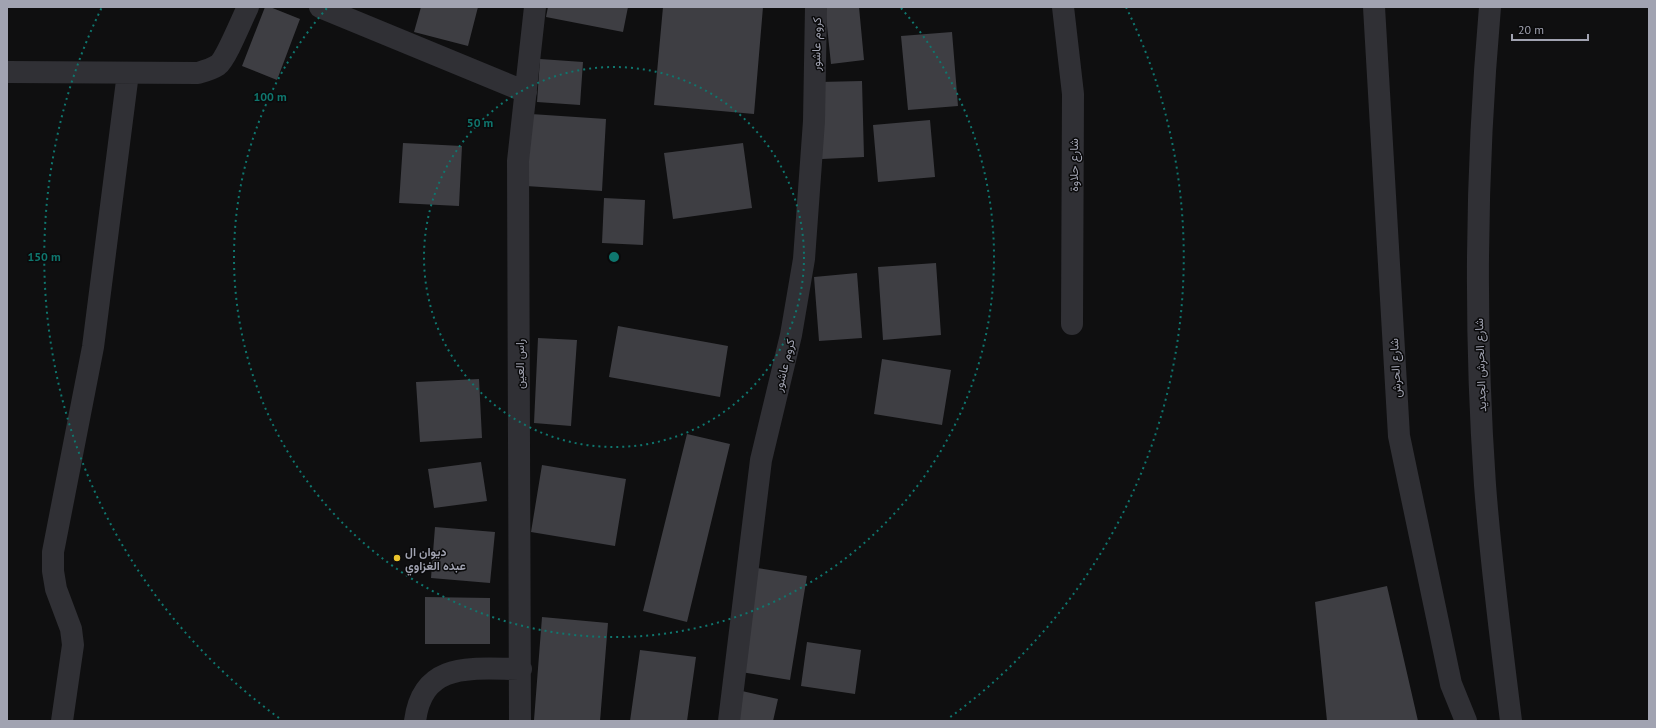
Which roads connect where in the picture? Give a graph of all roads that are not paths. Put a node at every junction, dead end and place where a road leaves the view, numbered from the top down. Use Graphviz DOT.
graph roads {
  1 [pos="248,7"];
  2 [pos="320,7"];
  3 [pos="535,7"];
  4 [pos="816,7"];
  5 [pos="1063,7"];
  6 [pos="1374,7"];
  7 [pos="1490,7"];
  8 [pos="7,72"];
  9 [pos="128,73"];
  10 [pos="526,92"];
  11 [pos="1072,324"];
  12 [pos="520,669"];
  13 [pos="62,721"];
  14 [pos="415,721"];
  15 [pos="520,721"];
  16 [pos="729,721"];
  17 [pos="1466,721"];
  18 [pos="1510,721"];
  1 -- 9 [label="street"];
  2 -- 10 [label="street"];
  3 -- 10 [label="street, راس العين"];
  4 -- 16 [label="street, كروم عاشور"];
  5 -- 11 [label="street, شارع حلاوة"];
  6 -- 17 [label="street, شارع الحرش"];
  7 -- 18 [label="street, شارع الحرش الجديد"];
  8 -- 9 [label="street"];
  9 -- 13 [label="street"];
  10 -- 12 [label="street, راس العين"];
  12 -- 14 [label="street"];
  12 -- 15 [label="street, راس العين"];
}
